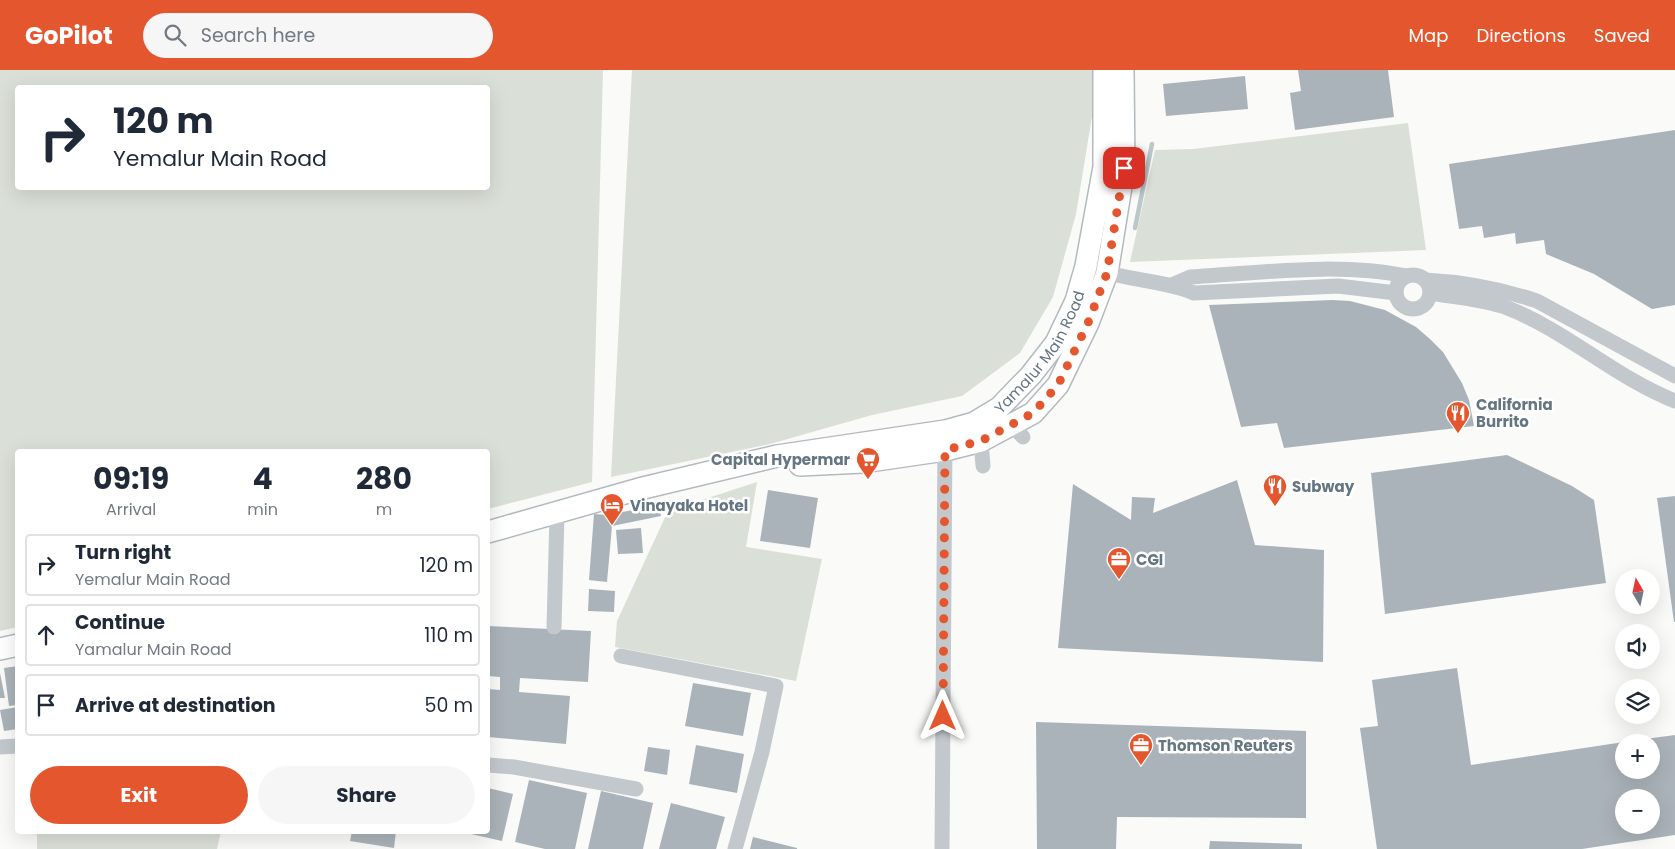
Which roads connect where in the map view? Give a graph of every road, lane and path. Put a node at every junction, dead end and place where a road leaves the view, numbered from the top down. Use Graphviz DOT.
graph roads {
  1 [pos="1104,70"];
  2 [pos="1123,70"];
  3 [pos="1086,266"];
  4 [pos="1107,273"];
  5 [pos="1407,276"];
  6 [pos="1174,284"];
  7 [pos="1428,286"];
  8 [pos="1396,293"];
  9 [pos="1675,376"];
  10 [pos="1675,401"];
  11 [pos="977,432"];
  12 [pos="945,440"];
  13 [pos="983,466"];
  14 [pos="737,467"];
  15 [pos="558,514"];
  16 [pos="490,531"];
  17 [pos="554,627"];
  18 [pos="15,646"];
  19 [pos="0,649"];
  20 [pos="621,656"];
  21 [pos="15,746"];
  22 [pos="0,747"];
  23 [pos="490,766"];
  24 [pos="636,789"];
  25 [pos="735,849"];
  26 [pos="942,849"];
  1 -- 3 [label="street, Yamalur Main Road"];
  2 -- 4 [label="street"];
  3 -- 4 [label="street"];
  3 -- 11 [label="street, Yamalur Main Road"];
  4 -- 6 [label="street"];
  4 -- 11 [label="street"];
  5 -- 6 [label="street"];
  5 -- 7 [label="street"];
  5 -- 8 [label="street"];
  6 -- 8 [label="street"];
  7 -- 8 [label="street"];
  7 -- 9 [label="street"];
  7 -- 10 [label="street"];
  11 -- 12 [label="street, Yamalur Main Road"];
  11 -- 13 [label="street"];
  12 -- 14 [label="street, Yamalur Main Road"];
  12 -- 14 [label="street"];
  12 -- 26 [label="street"];
  14 -- 15 [label="street"];
  15 -- 16 [label="street"];
  15 -- 17 [label="street"];
  18 -- 19 [label="street"];
  20 -- 25 [label="street"];
  21 -- 22 [label="street"];
  23 -- 24 [label="street"];
}
